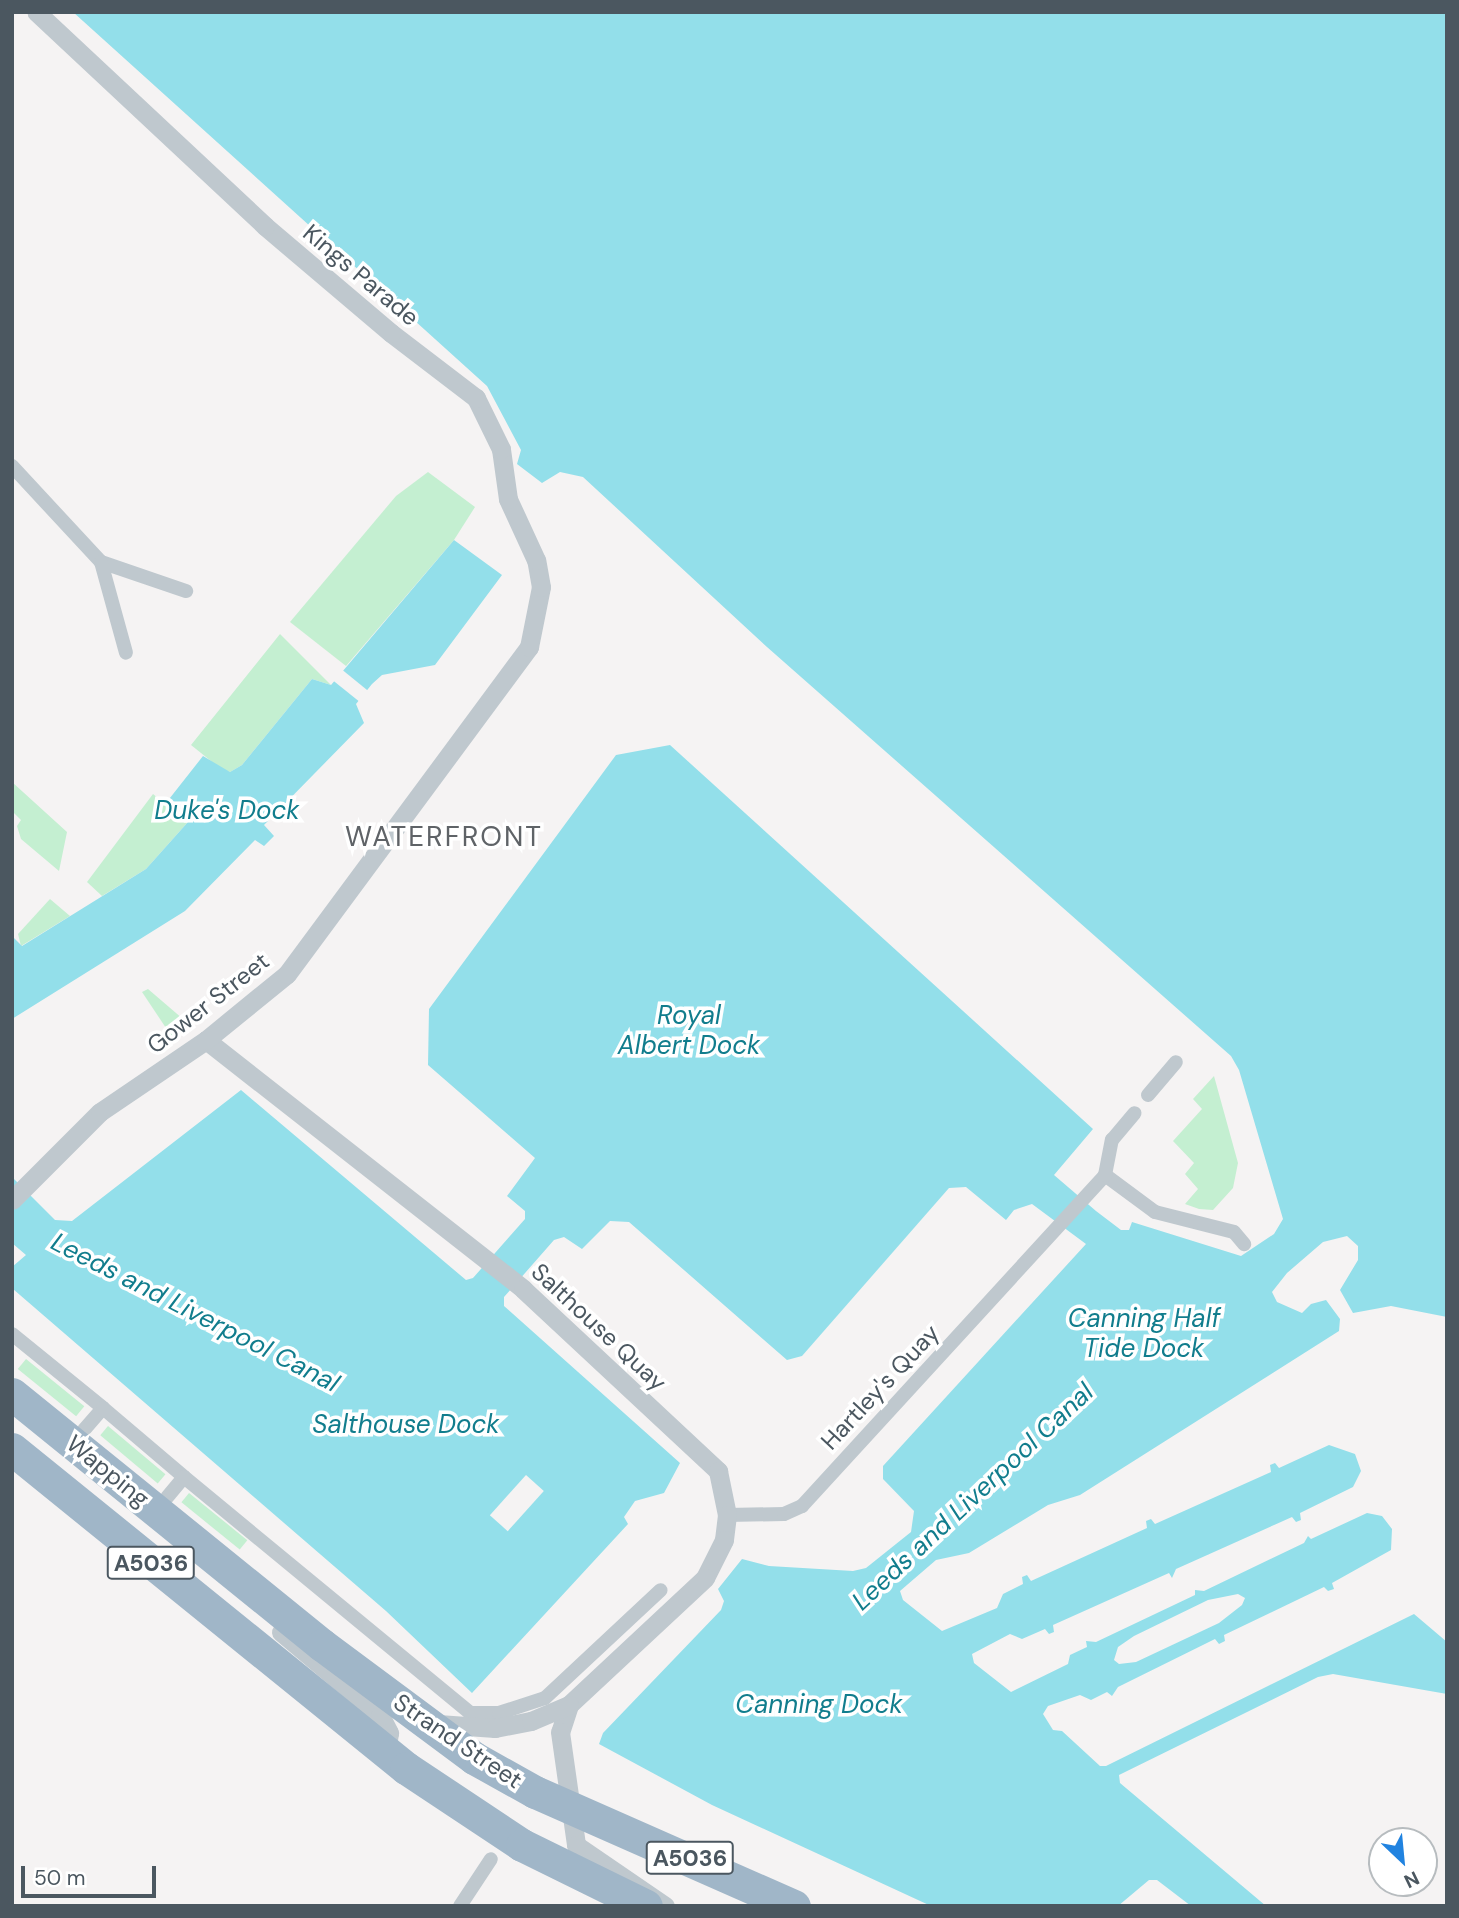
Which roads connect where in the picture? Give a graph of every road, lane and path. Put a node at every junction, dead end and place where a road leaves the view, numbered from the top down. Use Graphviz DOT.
graph roads {
  1 [pos="36,12"];
  2 [pos="12,466"];
  3 [pos="101,562"];
  4 [pos="186,591"];
  5 [pos="533,635"];
  6 [pos="126,653"];
  7 [pos="206,1040"];
  8 [pos="1176,1062"];
  9 [pos="1148,1094"];
  10 [pos="1135,1113"];
  11 [pos="1101,1179"];
  12 [pos="12,1200"];
  13 [pos="1244,1244"];
  14 [pos="12,1334"];
  15 [pos="12,1394"];
  16 [pos="103,1408"];
  17 [pos="84,1430"];
  18 [pos="12,1449"];
  19 [pos="184,1477"];
  20 [pos="167,1497"];
  21 [pos="727,1514"];
  22 [pos="661,1590"];
  23 [pos="307,1660"];
  24 [pos="342,1702"];
  25 [pos="569,1705"];
  26 [pos="425,1722"];
  27 [pos="569,1803"];
  28 [pos="491,1859"];
  29 [pos="460,1906"];
  30 [pos="646,1906"];
  31 [pos="665,1906"];
  32 [pos="794,1906"];
  1 -- 5 [label="street, Kings Parade"];
  2 -- 3 [label="street"];
  3 -- 4 [label="street"];
  3 -- 6 [label="street"];
  5 -- 7 [label="street, Gower Street"];
  7 -- 12 [label="street, Gower Street"];
  7 -- 21 [label="street, Salthouse Quay"];
  8 -- 9 [label="street"];
  10 -- 11 [label="street"];
  11 -- 13 [label="street"];
  11 -- 21 [label="street, Hartley's Quay"];
  14 -- 16 [label="street"];
  15 -- 23 [label="highway, Wapping / A5036"];
  16 -- 17 [label="street"];
  16 -- 19 [label="street"];
  18 -- 23 [label="highway, Wapping / A5036"];
  19 -- 20 [label="street"];
  19 -- 22 [label="street"];
  21 -- 25 [label="street, Salthouse Quay"];
  23 -- 24 [label="highway, Strand Street / A5036"];
  23 -- 26 [label="highway, Strand Street / A5036"];
  24 -- 26 [label="street"];
  24 -- 30 [label="highway, Strand Street / A5036"];
  25 -- 26 [label="street, Salthouse Quay"];
  25 -- 27 [label="street"];
  26 -- 27 [label="highway, Strand Street / A5036"];
  27 -- 31 [label="street"];
  27 -- 32 [label="highway, Strand Street / A5036"];
  28 -- 29 [label="street"];
}
